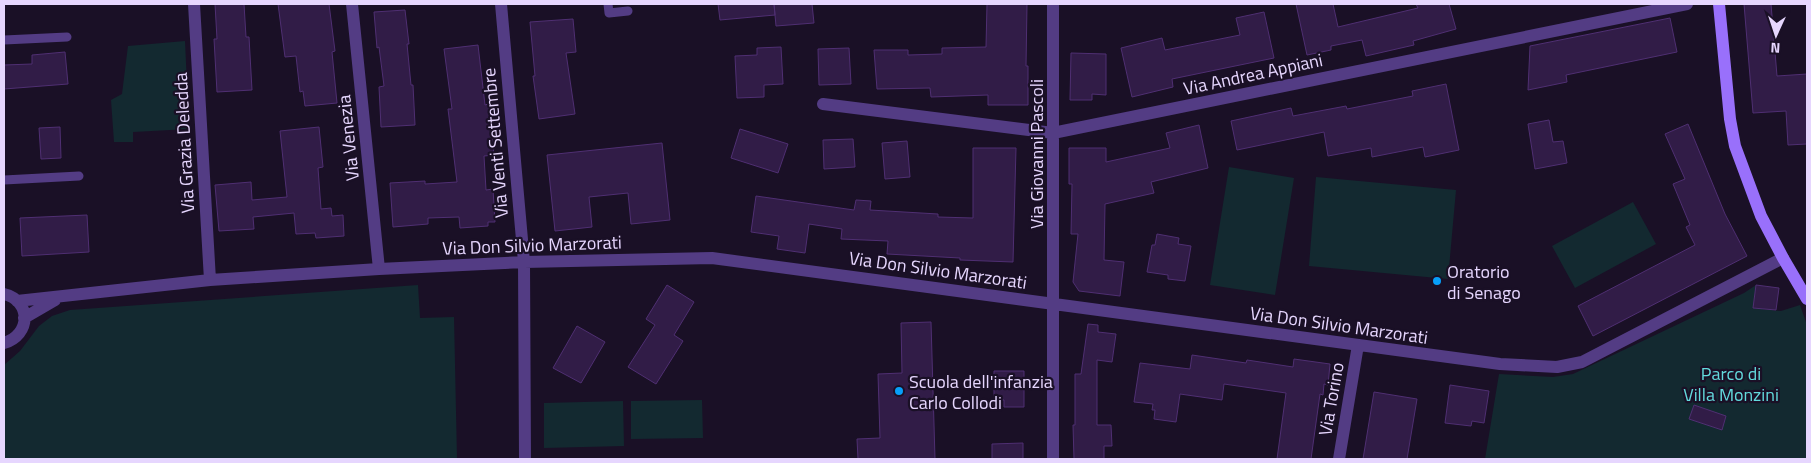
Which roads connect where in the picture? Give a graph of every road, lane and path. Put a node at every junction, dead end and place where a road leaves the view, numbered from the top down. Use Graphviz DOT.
graph roads {
  1 [pos="194,4"];
  2 [pos="352,4"];
  3 [pos="501,4"];
  4 [pos="608,4"];
  5 [pos="1053,4"];
  6 [pos="1687,4"];
  7 [pos="1719,4"];
  8 [pos="628,12"];
  9 [pos="67,37"];
  10 [pos="4,40"];
  11 [pos="823,104"];
  12 [pos="1053,133"];
  13 [pos="78,176"];
  14 [pos="4,180"];
  15 [pos="1783,258"];
  16 [pos="524,262"];
  17 [pos="379,269"];
  18 [pos="210,280"];
  19 [pos="4,294"];
  20 [pos="61,296"];
  21 [pos="1807,299"];
  22 [pos="17,301"];
  23 [pos="1052,303"];
  24 [pos="24,318"];
  25 [pos="4,343"];
  26 [pos="1358,345"];
  27 [pos="525,459"];
  28 [pos="1052,459"];
  29 [pos="1339,459"];
  1 -- 18 [label="street, Via Grazia Deledda"];
  2 -- 17 [label="street, Via Venezia"];
  3 -- 16 [label="street, Via Venti Settembre"];
  4 -- 8 [label="lane"];
  5 -- 12 [label="street, Via Giovanni Pascoli"];
  6 -- 12 [label="street, Via Andrea Appiani"];
  7 -- 15 [label="street"];
  9 -- 10 [label="lane"];
  11 -- 12 [label="street, Via Andrea Appiani"];
  12 -- 23 [label="street, Via Giovanni Pascoli"];
  13 -- 14 [label="lane"];
  15 -- 21 [label="street"];
  15 -- 26 [label="street, Via Don Silvio Marzorati"];
  16 -- 17 [label="street, Via Don Silvio Marzorati"];
  16 -- 23 [label="street, Via Don Silvio Marzorati"];
  16 -- 27 [label="street, Via Venti Settembre"];
  17 -- 18 [label="street, Via Don Silvio Marzorati"];
  18 -- 20 [label="street, Via Don Silvio Marzorati"];
  19 -- 22 [label="street"];
  20 -- 22 [label="street, Via Don Silvio Marzorati"];
  20 -- 24 [label="street, Via Don Silvio Marzorati"];
  22 -- 24 [label="street"];
  23 -- 26 [label="street, Via Don Silvio Marzorati"];
  23 -- 28 [label="street, Via Giovanni Pascoli"];
  24 -- 25 [label="street"];
  26 -- 29 [label="street, Via Torino"];
}
